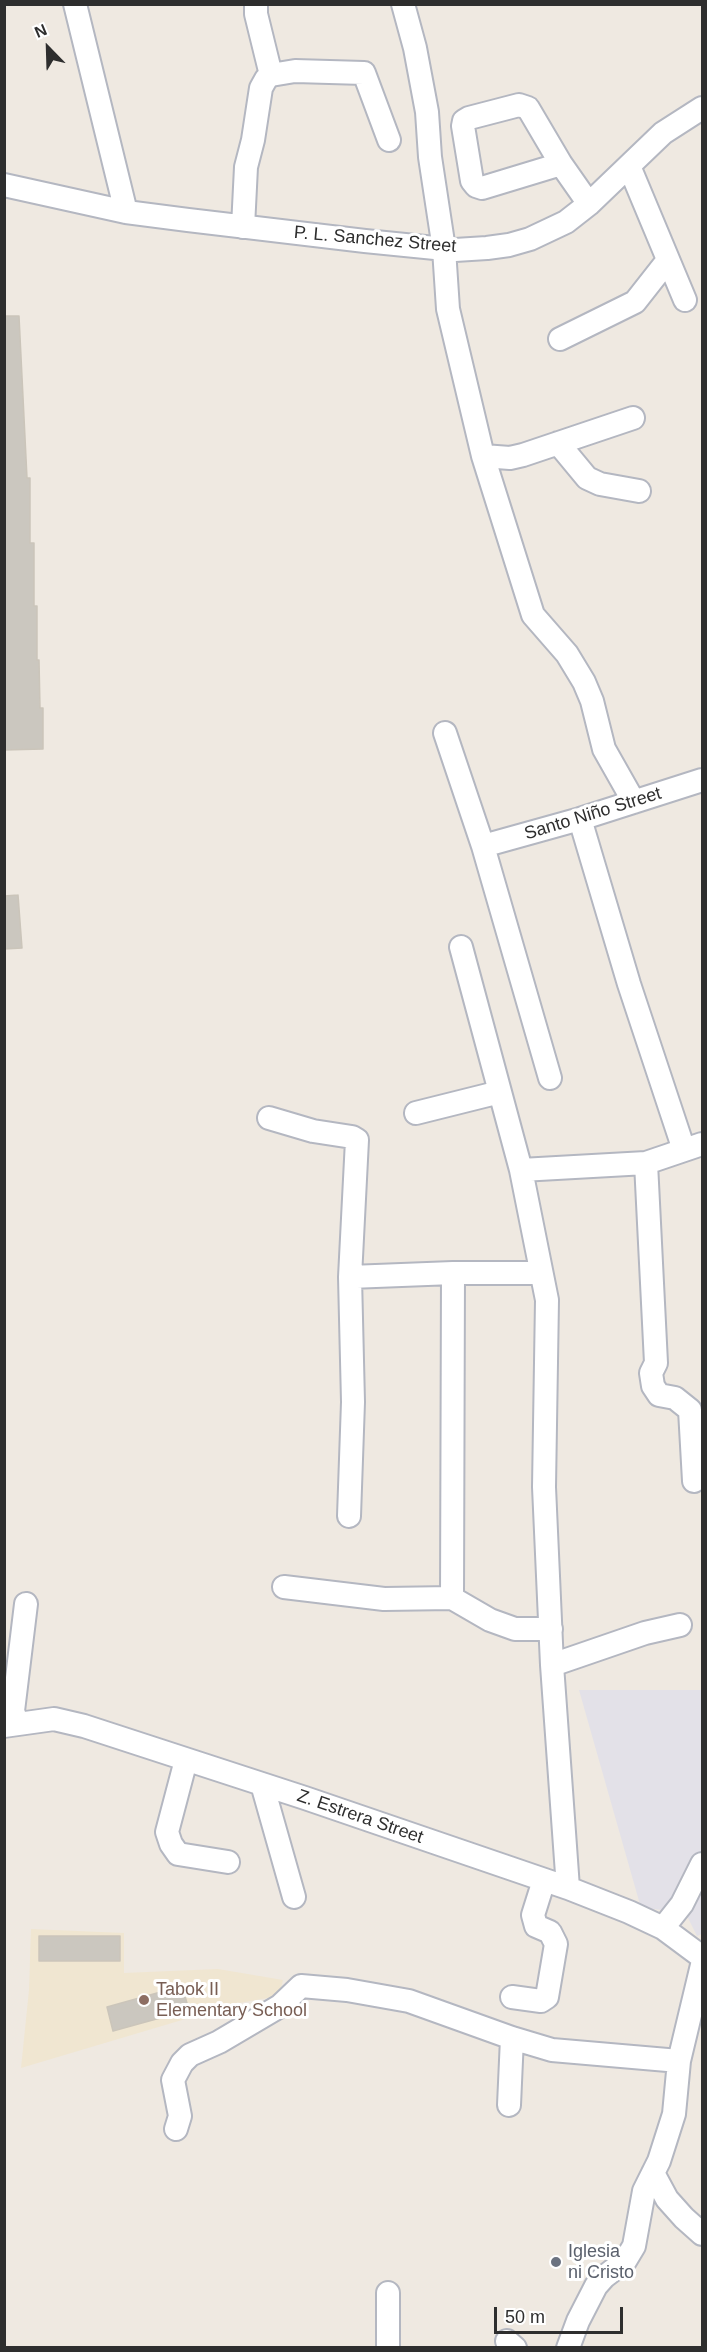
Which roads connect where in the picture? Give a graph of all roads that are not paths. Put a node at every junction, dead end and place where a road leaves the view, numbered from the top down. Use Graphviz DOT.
graph roads {
  1 [pos="75,4"];
  2 [pos="256,4"];
  3 [pos="403,4"];
  4 [pos="272,75"];
  5 [pos="702,108"];
  6 [pos="390,140"];
  7 [pos="561,164"];
  8 [pos="629,166"];
  9 [pos="4,185"];
  10 [pos="589,204"];
  11 [pos="126,212"];
  12 [pos="243,227"];
  13 [pos="444,249"];
  14 [pos="668,260"];
  15 [pos="685,300"];
  16 [pos="560,339"];
  17 [pos="633,418"];
  18 [pos="558,443"];
  19 [pos="483,456"];
  20 [pos="639,491"];
  21 [pos="445,733"];
  22 [pos="701,786"];
  23 [pos="634,802"];
  24 [pos="580,819"];
  25 [pos="483,846"];
  26 [pos="461,947"];
  27 [pos="550,1078"];
  28 [pos="500,1092"];
  29 [pos="416,1113"];
  30 [pos="269,1118"];
  31 [pos="693,1147"];
  32 [pos="646,1163"];
  33 [pos="521,1170"];
  34 [pos="541,1272"];
  35 [pos="453,1273"];
  36 [pos="350,1277"];
  37 [pos="694,1481"];
  38 [pos="349,1516"];
  39 [pos="284,1587"];
  40 [pos="452,1598"];
  41 [pos="26,1604"];
  42 [pos="680,1624"];
  43 [pos="551,1629"];
  44 [pos="552,1665"];
  45 [pos="10,1724"];
  46 [pos="186,1760"];
  47 [pos="262,1784"];
  48 [pos="228,1862"];
  49 [pos="702,1864"];
  50 [pos="544,1880"];
  51 [pos="568,1888"];
  52 [pos="294,1897"];
  53 [pos="663,1929"];
  54 [pos="702,1957"];
  55 [pos="702,1965"];
  56 [pos="512,1997"];
  57 [pos="512,2038"];
  58 [pos="679,2061"];
  59 [pos="509,2105"];
  60 [pos="176,2129"];
  61 [pos="653,2173"];
  62 [pos="702,2234"];
  63 [pos="388,2293"];
  64 [pos="388,2348"];
  65 [pos="568,2348"];
  1 -- 11 [label="street"];
  2 -- 4 [label="street"];
  3 -- 13 [label="street"];
  4 -- 6 [label="street"];
  4 -- 12 [label="street"];
  5 -- 8 [label="street, P. L. Sanchez Street"];
  7 -- 7 [label="street"];
  7 -- 10 [label="street"];
  8 -- 10 [label="street, P. L. Sanchez Street"];
  8 -- 14 [label="street"];
  9 -- 11 [label="street, P. L. Sanchez Street"];
  10 -- 13 [label="street, P. L. Sanchez Street"];
  11 -- 12 [label="street, P. L. Sanchez Street"];
  12 -- 13 [label="street, P. L. Sanchez Street"];
  13 -- 19 [label="street"];
  14 -- 15 [label="street"];
  14 -- 16 [label="street"];
  17 -- 18 [label="street"];
  18 -- 19 [label="street"];
  18 -- 20 [label="street"];
  19 -- 23 [label="street"];
  21 -- 25 [label="street"];
  22 -- 23 [label="street, Santo Niño Street"];
  23 -- 24 [label="street, Santo Niño Street"];
  24 -- 25 [label="street, Santo Niño Street"];
  24 -- 31 [label="street"];
  25 -- 27 [label="street"];
  26 -- 28 [label="street"];
  28 -- 29 [label="street"];
  28 -- 33 [label="street"];
  30 -- 36 [label="street"];
  31 -- 32 [label="street"];
  32 -- 33 [label="street"];
  32 -- 37 [label="street"];
  33 -- 34 [label="street"];
  34 -- 35 [label="street"];
  34 -- 43 [label="street"];
  35 -- 36 [label="street"];
  35 -- 40 [label="street"];
  36 -- 38 [label="street"];
  39 -- 40 [label="street"];
  40 -- 43 [label="street"];
  41 -- 45 [label="street"];
  42 -- 44 [label="street"];
  43 -- 44 [label="street"];
  44 -- 51 [label="street"];
  45 -- 46 [label="street, Z. Estrera Street"];
  46 -- 47 [label="street, Z. Estrera Street"];
  46 -- 48 [label="street"];
  47 -- 50 [label="street, Z. Estrera Street"];
  47 -- 52 [label="street"];
  49 -- 53 [label="street"];
  50 -- 51 [label="street, Z. Estrera Street"];
  50 -- 56 [label="street"];
  51 -- 53 [label="street, Z. Estrera Street"];
  53 -- 54 [label="street, Z. Estrera Street"];
  55 -- 58 [label="street"];
  57 -- 58 [label="street"];
  57 -- 59 [label="street"];
  57 -- 60 [label="street"];
  58 -- 61 [label="street"];
  61 -- 62 [label="street"];
  61 -- 65 [label="street"];
  63 -- 64 [label="street"];
}
